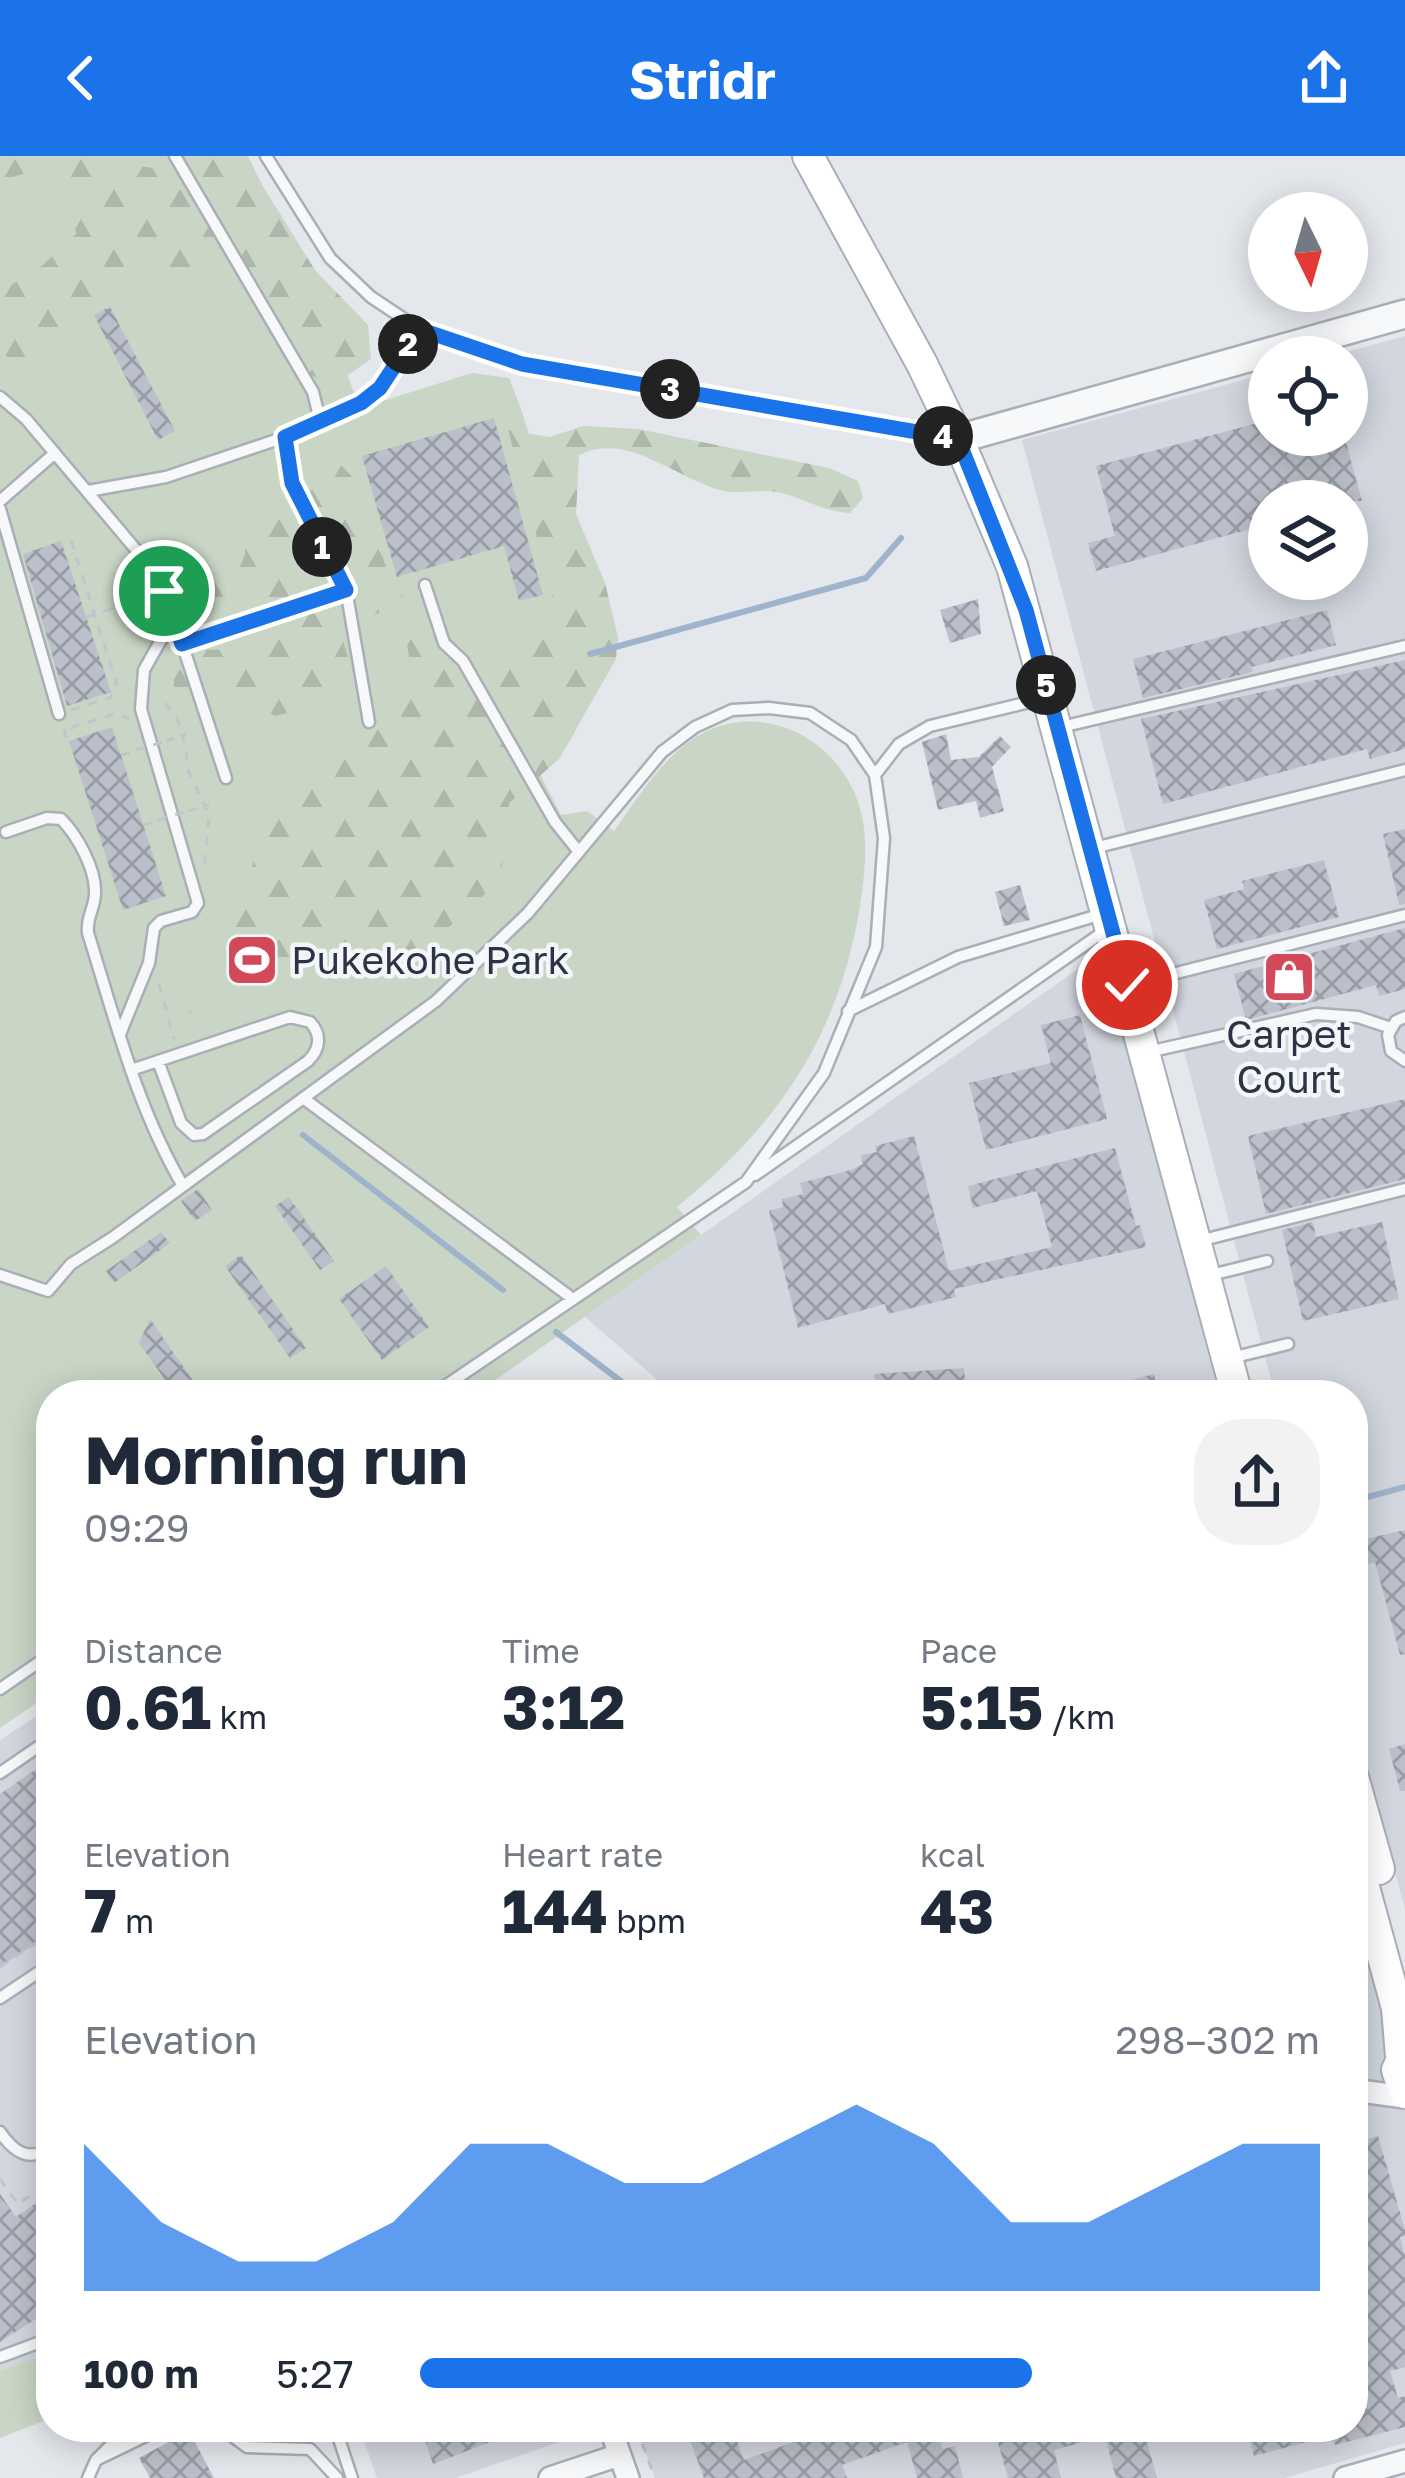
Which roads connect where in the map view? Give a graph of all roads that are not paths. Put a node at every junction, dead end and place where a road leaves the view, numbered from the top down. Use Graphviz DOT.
graph roads {
  1 [pos="175,156"];
  2 [pos="266,156"];
  3 [pos="808,156"];
  4 [pos="1405,314"];
  5 [pos="419,329"];
  6 [pos="0,397"];
  7 [pos="320,420"];
  8 [pos="285,437"];
  9 [pos="958,439"];
  10 [pos="55,452"];
  11 [pos="88,490"];
  12 [pos="0,505"];
  13 [pos="425,585"];
  14 [pos="346,590"];
  15 [pos="174,617"];
  16 [pos="182,644"];
  17 [pos="1405,646"];
  18 [pos="1049,697"];
  19 [pos="59,714"];
  20 [pos="369,722"];
  21 [pos="1058,728"];
  22 [pos="1405,770"];
  23 [pos="875,775"];
  24 [pos="226,778"];
  25 [pos="7,832"];
  26 [pos="1090,849"];
  27 [pos="579,852"];
  28 [pos="1405,915"];
  29 [pos="1109,919"];
  30 [pos="1127,985"];
  31 [pos="848,1011"];
  32 [pos="1405,1017"];
  33 [pos="1391,1028"];
  34 [pos="120,1034"];
  35 [pos="1145,1053"];
  36 [pos="158,1061"];
  37 [pos="1405,1061"];
  38 [pos="131,1070"];
  39 [pos="303,1099"];
  40 [pos="203,1134"];
  41 [pos="222,1158"];
  42 [pos="746,1182"];
  43 [pos="183,1186"];
  44 [pos="1405,1189"];
  45 [pos="1196,1241"];
  46 [pos="1268,1261"];
  47 [pos="0,1275"];
  48 [pos="1205,1276"];
  49 [pos="573,1299"];
  50 [pos="1288,1344"];
  51 [pos="1228,1359"];
  52 [pos="454,1380"];
  53 [pos="1233,1380"];
  54 [pos="36,1664"];
  55 [pos="0,1689"];
  56 [pos="36,1748"];
  57 [pos="0,1773"];
  58 [pos="1368,1830"];
  59 [pos="1368,1913"];
  60 [pos="1405,1961"];
  61 [pos="36,1974"];
  62 [pos="0,1998"];
  63 [pos="1402,2057"];
  64 [pos="1368,2074"];
  65 [pos="1368,2082"];
  66 [pos="1405,2095"];
  67 [pos="0,2132"];
  68 [pos="36,2156"];
  69 [pos="36,2344"];
  70 [pos="0,2357"];
  71 [pos="113,2442"];
  72 [pos="133,2442"];
  73 [pos="241,2442"];
  74 [pos="340,2442"];
  75 [pos="615,2442"];
  76 [pos="620,2455"];
  77 [pos="96,2460"];
  78 [pos="1405,2461"];
  79 [pos="88,2478"];
  80 [pos="337,2478"];
  81 [pos="352,2478"];
  82 [pos="550,2478"];
  83 [pos="628,2478"];
  84 [pos="1346,2478"];
  1 -- 7 [label="lane"];
  2 -- 5 [label="lane"];
  3 -- 9 [label="main road"];
  4 -- 9 [label="street"];
  5 -- 7 [label="lane"];
  5 -- 9 [label="lane"];
  6 -- 10 [label="lane"];
  7 -- 8 [label="lane"];
  8 -- 11 [label="lane"];
  8 -- 14 [label="lane"];
  9 -- 18 [label="main road"];
  10 -- 11 [label="lane"];
  10 -- 12 [label="lane"];
  11 -- 15 [label="lane"];
  12 -- 19 [label="lane"];
  13 -- 27 [label="lane"];
  14 -- 16 [label="lane"];
  14 -- 20 [label="lane"];
  15 -- 16 [label="lane"];
  15 -- 34 [label="lane"];
  16 -- 24 [label="lane"];
  17 -- 21 [label="lane"];
  18 -- 21 [label="main road"];
  18 -- 23 [label="lane"];
  21 -- 26 [label="main road"];
  22 -- 26 [label="lane"];
  23 -- 27 [label="lane"];
  23 -- 31 [label="lane"];
  25 -- 34 [label="lane"];
  26 -- 29 [label="main road"];
  27 -- 39 [label="lane"];
  28 -- 30 [label="lane"];
  29 -- 30 [label="main road"];
  29 -- 31 [label="lane"];
  29 -- 42 [label="lane"];
  30 -- 35 [label="main road"];
  31 -- 42 [label="lane"];
  32 -- 33 [label="lane"];
  33 -- 35 [label="lane"];
  33 -- 37 [label="lane"];
  34 -- 38 [label="lane"];
  35 -- 45 [label="main road"];
  36 -- 38 [label="lane"];
  36 -- 40 [label="lane"];
  36 -- 40 [label="lane"];
  38 -- 43 [label="lane"];
  39 -- 41 [label="lane"];
  39 -- 49 [label="lane"];
  40 -- 41 [label="lane"];
  41 -- 43 [label="lane"];
  42 -- 49 [label="lane"];
  43 -- 47 [label="lane"];
  44 -- 45 [label="lane"];
  45 -- 48 [label="main road"];
  46 -- 48 [label="lane"];
  48 -- 51 [label="main road"];
  49 -- 52 [label="lane"];
  50 -- 51 [label="lane"];
  51 -- 53 [label="main road"];
  54 -- 55 [label="lane"];
  56 -- 57 [label="lane"];
  58 -- 60 [label="main road"];
  59 -- 63 [label="main road"];
  61 -- 62 [label="lane"];
  63 -- 64 [label="street"];
  63 -- 66 [label="main road"];
  65 -- 66 [label="street"];
  67 -- 68 [label="lane"];
  69 -- 70 [label="lane"];
  71 -- 77 [label="lane"];
  72 -- 77 [label="lane"];
  73 -- 80 [label="lane"];
  74 -- 81 [label="lane"];
  75 -- 76 [label="street"];
  76 -- 82 [label="street"];
  76 -- 83 [label="street"];
  77 -- 79 [label="lane"];
  78 -- 84 [label="street"];
}
